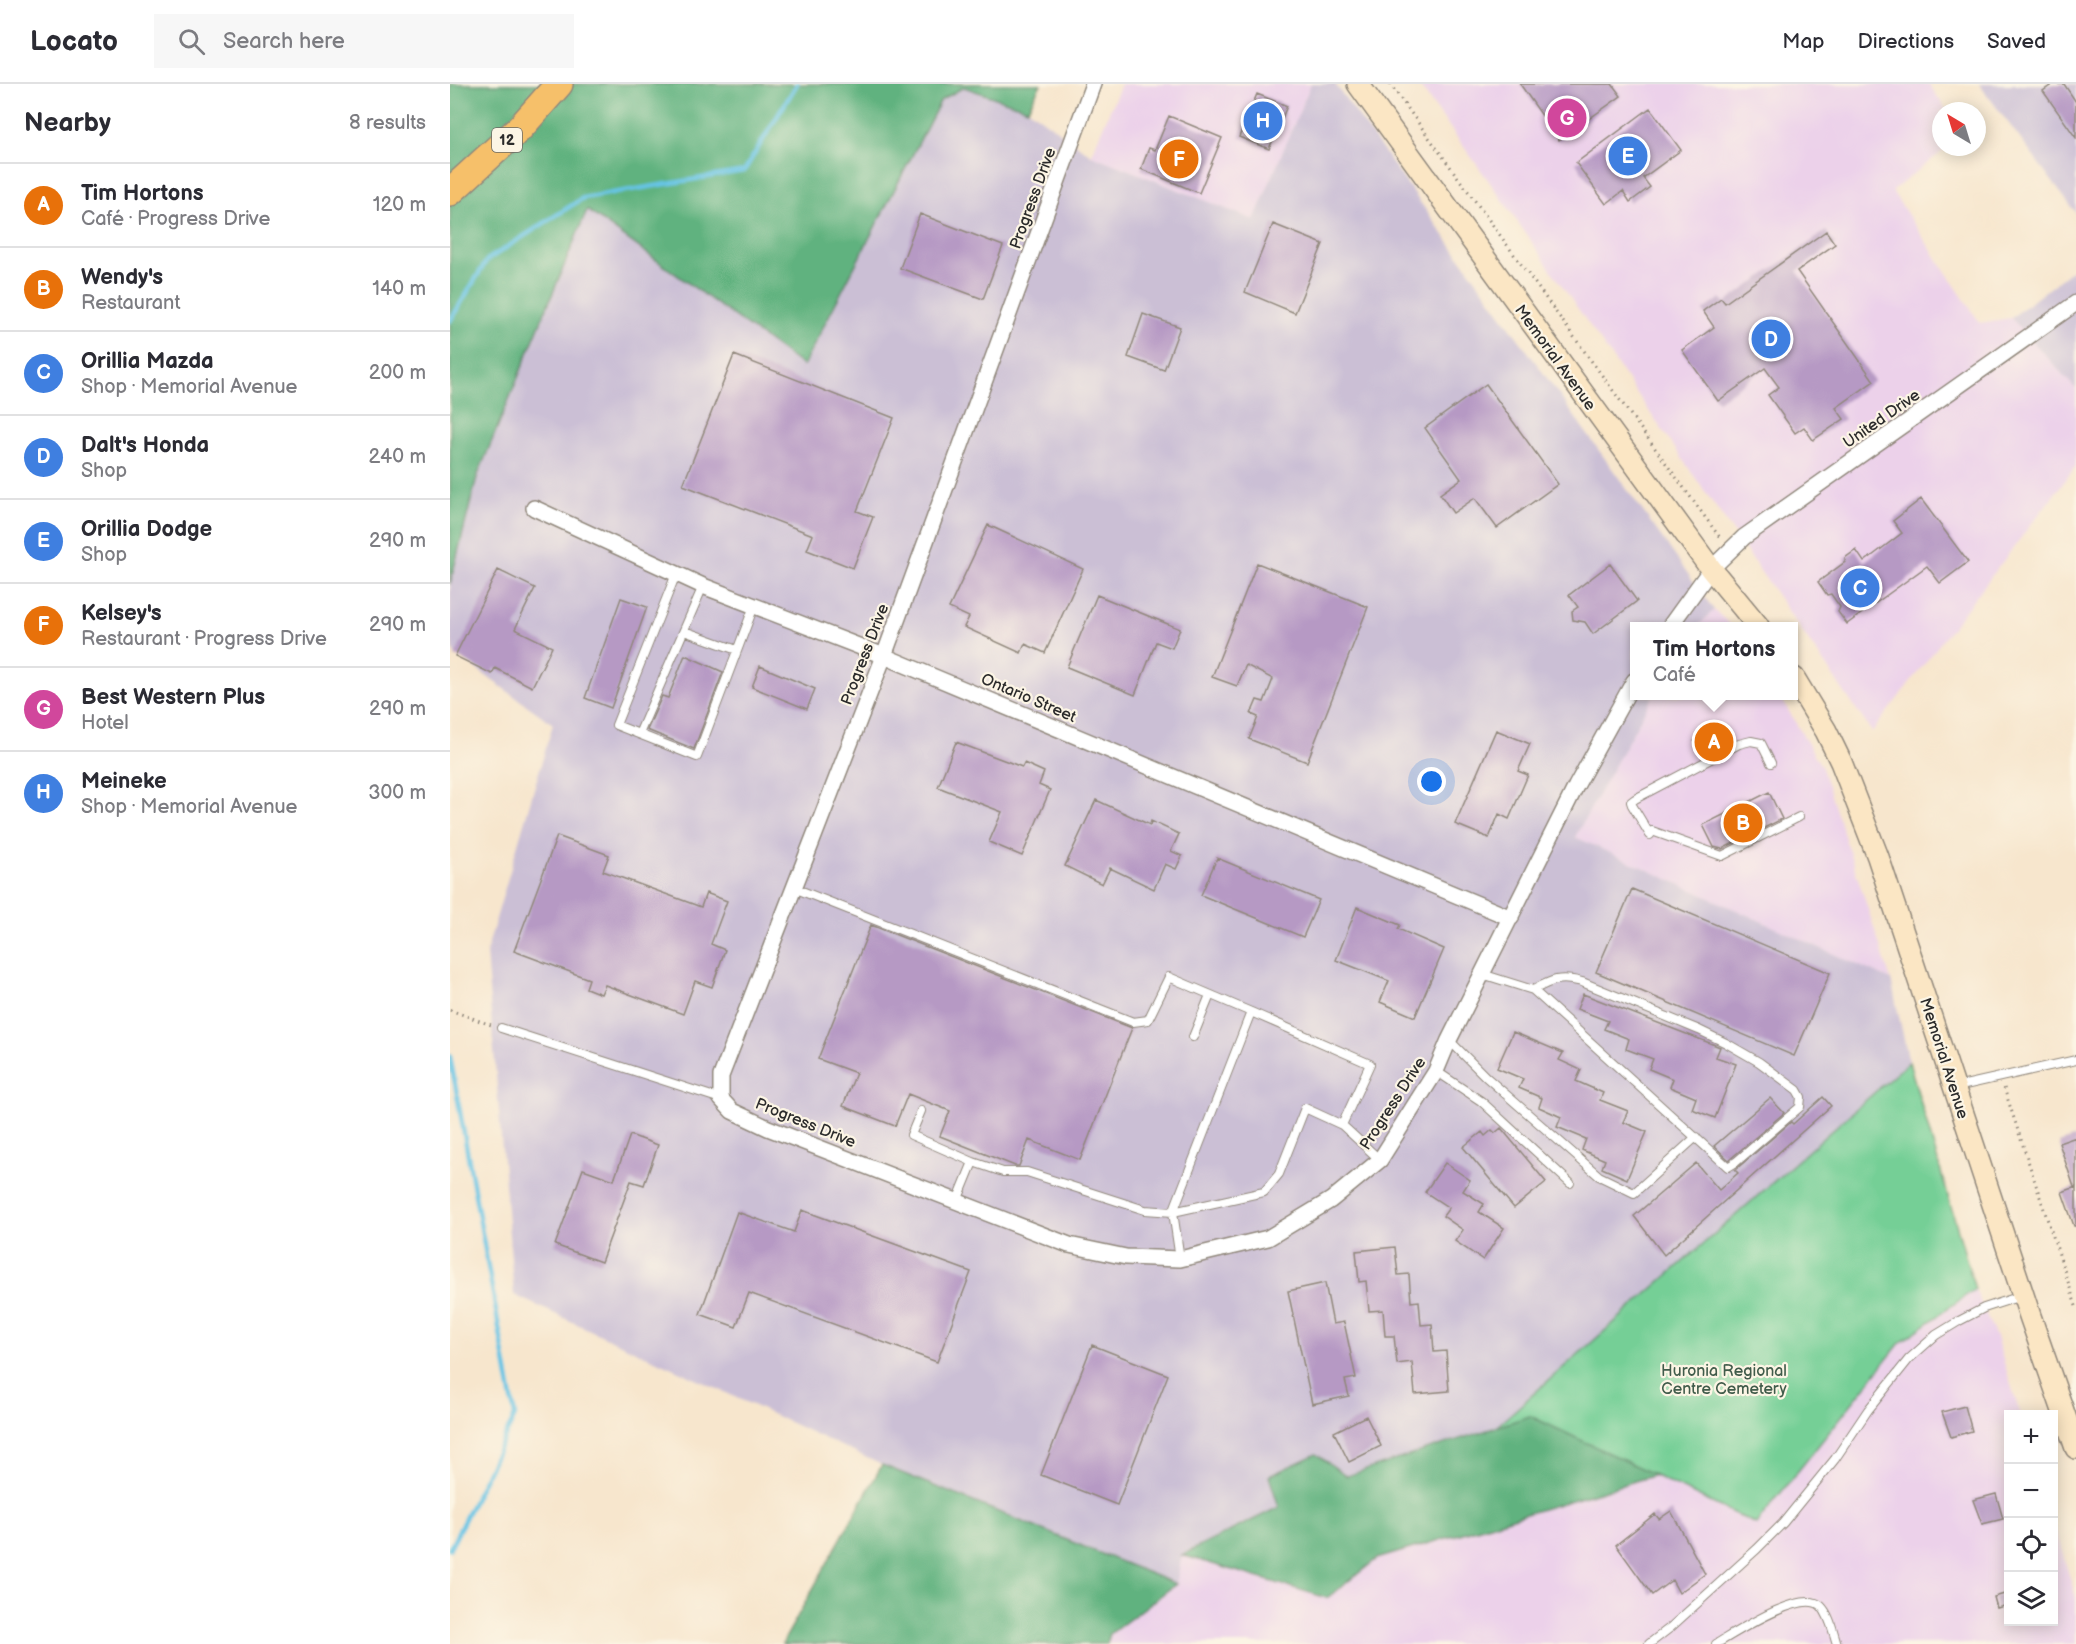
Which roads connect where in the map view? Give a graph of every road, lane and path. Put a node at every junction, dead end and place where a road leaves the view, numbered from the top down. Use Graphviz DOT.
graph roads {
  1 [pos="559,84"];
  2 [pos="1094,84"];
  3 [pos="1358,84"];
  4 [pos="1390,84"];
  5 [pos="450,192"];
  6 [pos="2076,303"];
  7 [pos="534,508"];
  8 [pos="1724,543"];
  9 [pos="1711,569"];
  10 [pos="676,574"];
  11 [pos="703,586"];
  12 [pos="754,606"];
  13 [pos="1674,622"];
  14 [pos="1754,622"];
  15 [pos="684,631"];
  16 [pos="737,650"];
  17 [pos="884,656"];
  18 [pos="1798,685"];
  19 [pos="1630,690"];
  20 [pos="639,734"];
  21 [pos="1771,763"];
  22 [pos="1799,817"];
  23 [pos="794,888"];
  24 [pos="1511,918"];
  25 [pos="1482,974"];
  26 [pos="1533,990"];
  27 [pos="1210,994"];
  28 [pos="450,1010"];
  29 [pos="1251,1012"];
  30 [pos="501,1028"];
  31 [pos="1193,1037"];
  32 [pos="1449,1040"];
  33 [pos="2076,1060"];
  34 [pos="1436,1071"];
  35 [pos="2000,1078"];
  36 [pos="1954,1088"];
  37 [pos="721,1100"];
  38 [pos="921,1111"];
  39 [pos="1342,1125"];
  40 [pos="1696,1137"];
  41 [pos="1380,1160"];
  42 [pos="973,1162"];
  43 [pos="1570,1183"];
  44 [pos="957,1201"];
  45 [pos="1173,1212"];
  46 [pos="1179,1259"];
  47 [pos="2023,1295"];
  48 [pos="2076,1306"];
  49 [pos="2076,1448"];
  50 [pos="1649,1644"];
  51 [pos="1716,1644"];
  52 [pos="1837,1644"];
  1 -- 5 [label="highway, 12"];
  2 -- 17 [label="street, Progress Drive"];
  3 -- 9 [label="main road, Memorial Avenue"];
  4 -- 8 [label="path"];
  6 -- 9 [label="street, United Drive"];
  7 -- 10 [label="street, Ontario Street"];
  9 -- 13 [label="street"];
  9 -- 14 [label="main road, Memorial Avenue"];
  10 -- 11 [label="street, Ontario Street"];
  10 -- 20 [label="lane"];
  11 -- 12 [label="street, Ontario Street"];
  11 -- 15 [label="lane"];
  12 -- 16 [label="lane"];
  12 -- 17 [label="street, Ontario Street"];
  15 -- 16 [label="lane"];
  15 -- 20 [label="lane"];
  16 -- 20 [label="lane"];
  17 -- 23 [label="street, Progress Drive"];
  17 -- 24 [label="street, Ontario Street"];
  18 -- 36 [label="main road, Memorial Avenue"];
  19 -- 24 [label="street, Progress Drive"];
  21 -- 22 [label="lane"];
  23 -- 27 [label="lane"];
  23 -- 37 [label="street, Progress Drive"];
  24 -- 25 [label="street, Progress Drive"];
  25 -- 26 [label="lane"];
  25 -- 32 [label="street, Progress Drive"];
  26 -- 40 [label="lane"];
  26 -- 40 [label="lane"];
  27 -- 29 [label="lane"];
  27 -- 31 [label="lane"];
  28 -- 30 [label="path"];
  29 -- 39 [label="lane"];
  29 -- 45 [label="lane"];
  30 -- 37 [label="lane"];
  32 -- 34 [label="street, Progress Drive"];
  32 -- 40 [label="lane"];
  33 -- 35 [label="lane"];
  34 -- 41 [label="street, Progress Drive"];
  34 -- 43 [label="lane"];
  35 -- 36 [label="lane"];
  35 -- 48 [label="path"];
  36 -- 47 [label="main road, Memorial Avenue"];
  37 -- 44 [label="street, Progress Drive"];
  38 -- 42 [label="lane"];
  39 -- 41 [label="lane"];
  39 -- 45 [label="lane"];
  41 -- 46 [label="street, Progress Drive"];
  42 -- 44 [label="lane"];
  42 -- 45 [label="lane"];
  44 -- 46 [label="street, Progress Drive"];
  45 -- 46 [label="lane"];
  47 -- 49 [label="main road, Memorial Avenue"];
  47 -- 50 [label="lane"];
  51 -- 52 [label="lane"];
}
